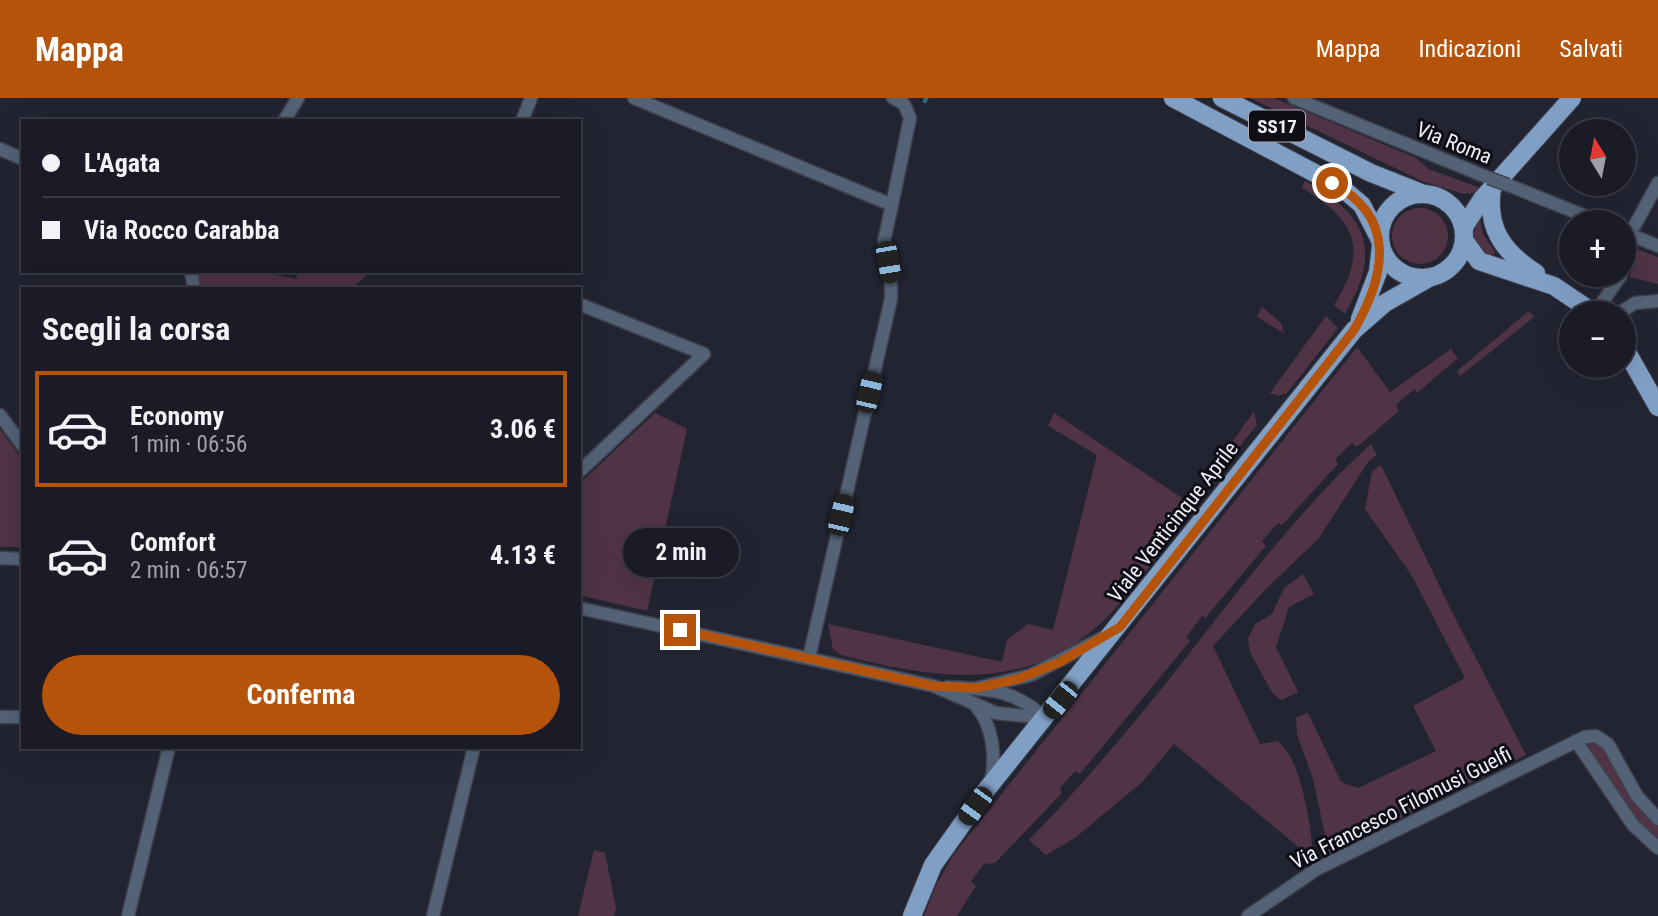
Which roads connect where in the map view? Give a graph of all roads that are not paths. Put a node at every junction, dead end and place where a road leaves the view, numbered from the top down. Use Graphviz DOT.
graph roads {
  1 [pos="298,98"];
  2 [pos="531,98"];
  3 [pos="634,98"];
  4 [pos="893,98"];
  5 [pos="1173,98"];
  6 [pos="1222,98"];
  7 [pos="1294,98"];
  8 [pos="1572,98"];
  9 [pos="285,119"];
  10 [pos="523,119"];
  11 [pos="0,149"];
  12 [pos="21,158"];
  13 [pos="1658,183"];
  14 [pos="1496,184"];
  15 [pos="1424,194"];
  16 [pos="892,205"];
  17 [pos="1567,210"];
  18 [pos="1636,222"];
  19 [pos="1464,233"];
  20 [pos="1636,237"];
  21 [pos="1380,242"];
  22 [pos="1658,246"];
  23 [pos="1511,272"];
  24 [pos="1435,276"];
  25 [pos="1556,287"];
  26 [pos="1622,287"];
  27 [pos="1576,301"];
  28 [pos="1653,301"];
  29 [pos="581,305"];
  30 [pos="1354,330"];
  31 [pos="1636,368"];
  32 [pos="1658,407"];
  33 [pos="0,415"];
  34 [pos="21,443"];
  35 [pos="581,469"];
  36 [pos="0,558"];
  37 [pos="21,559"];
  38 [pos="581,608"];
  39 [pos="1120,627"];
  40 [pos="808,659"];
  41 [pos="933,686"];
  42 [pos="977,688"];
  43 [pos="970,702"];
  44 [pos="0,717"];
  45 [pos="21,717"];
  46 [pos="1046,718"];
  47 [pos="1576,741"];
  48 [pos="169,749"];
  49 [pos="474,749"];
  50 [pos="990,785"];
  51 [pos="1658,819"];
  52 [pos="1658,848"];
  53 [pos="128,916"];
  54 [pos="433,916"];
  55 [pos="912,916"];
  56 [pos="1248,916"];
  1 -- 9 [label="street"];
  2 -- 10 [label="street"];
  3 -- 16 [label="street"];
  4 -- 16 [label="street"];
  5 -- 21 [label="main road, SS17"];
  6 -- 15 [label="main road, SS17"];
  7 -- 14 [label="street, Via Roma"];
  8 -- 14 [label="main road"];
  11 -- 12 [label="street"];
  13 -- 18 [label="street"];
  14 -- 17 [label="street, Via Roma"];
  14 -- 19 [label="main road"];
  14 -- 25 [label="main road"];
  15 -- 19 [label="main road"];
  15 -- 21 [label="main road"];
  16 -- 40 [label="street"];
  19 -- 23 [label="main road"];
  19 -- 24 [label="main road"];
  20 -- 22 [label="street"];
  21 -- 24 [label="main road"];
  21 -- 30 [label="main road, Viale Venticinque Aprile"];
  23 -- 24 [label="main road"];
  23 -- 25 [label="main road"];
  24 -- 30 [label="main road, Viale Venticinque Aprile"];
  25 -- 27 [label="main road"];
  26 -- 28 [label="street"];
  29 -- 35 [label="street"];
  30 -- 39 [label="main road, Viale Venticinque Aprile"];
  31 -- 32 [label="main road"];
  33 -- 34 [label="street"];
  36 -- 37 [label="street"];
  38 -- 40 [label="street"];
  39 -- 42 [label="street"];
  39 -- 46 [label="main road, Viale Venticinque Aprile"];
  40 -- 41 [label="street"];
  41 -- 42 [label="street"];
  41 -- 43 [label="street"];
  42 -- 46 [label="street"];
  43 -- 46 [label="street"];
  43 -- 50 [label="street"];
  44 -- 45 [label="street"];
  46 -- 50 [label="main road, Viale Venticinque Aprile"];
  47 -- 51 [label="street"];
  47 -- 52 [label="street"];
  47 -- 56 [label="street, Via Francesco Filomusi Guelfi"];
  48 -- 53 [label="street"];
  49 -- 54 [label="street"];
  50 -- 55 [label="main road, Viale Venticinque Aprile"];
}
